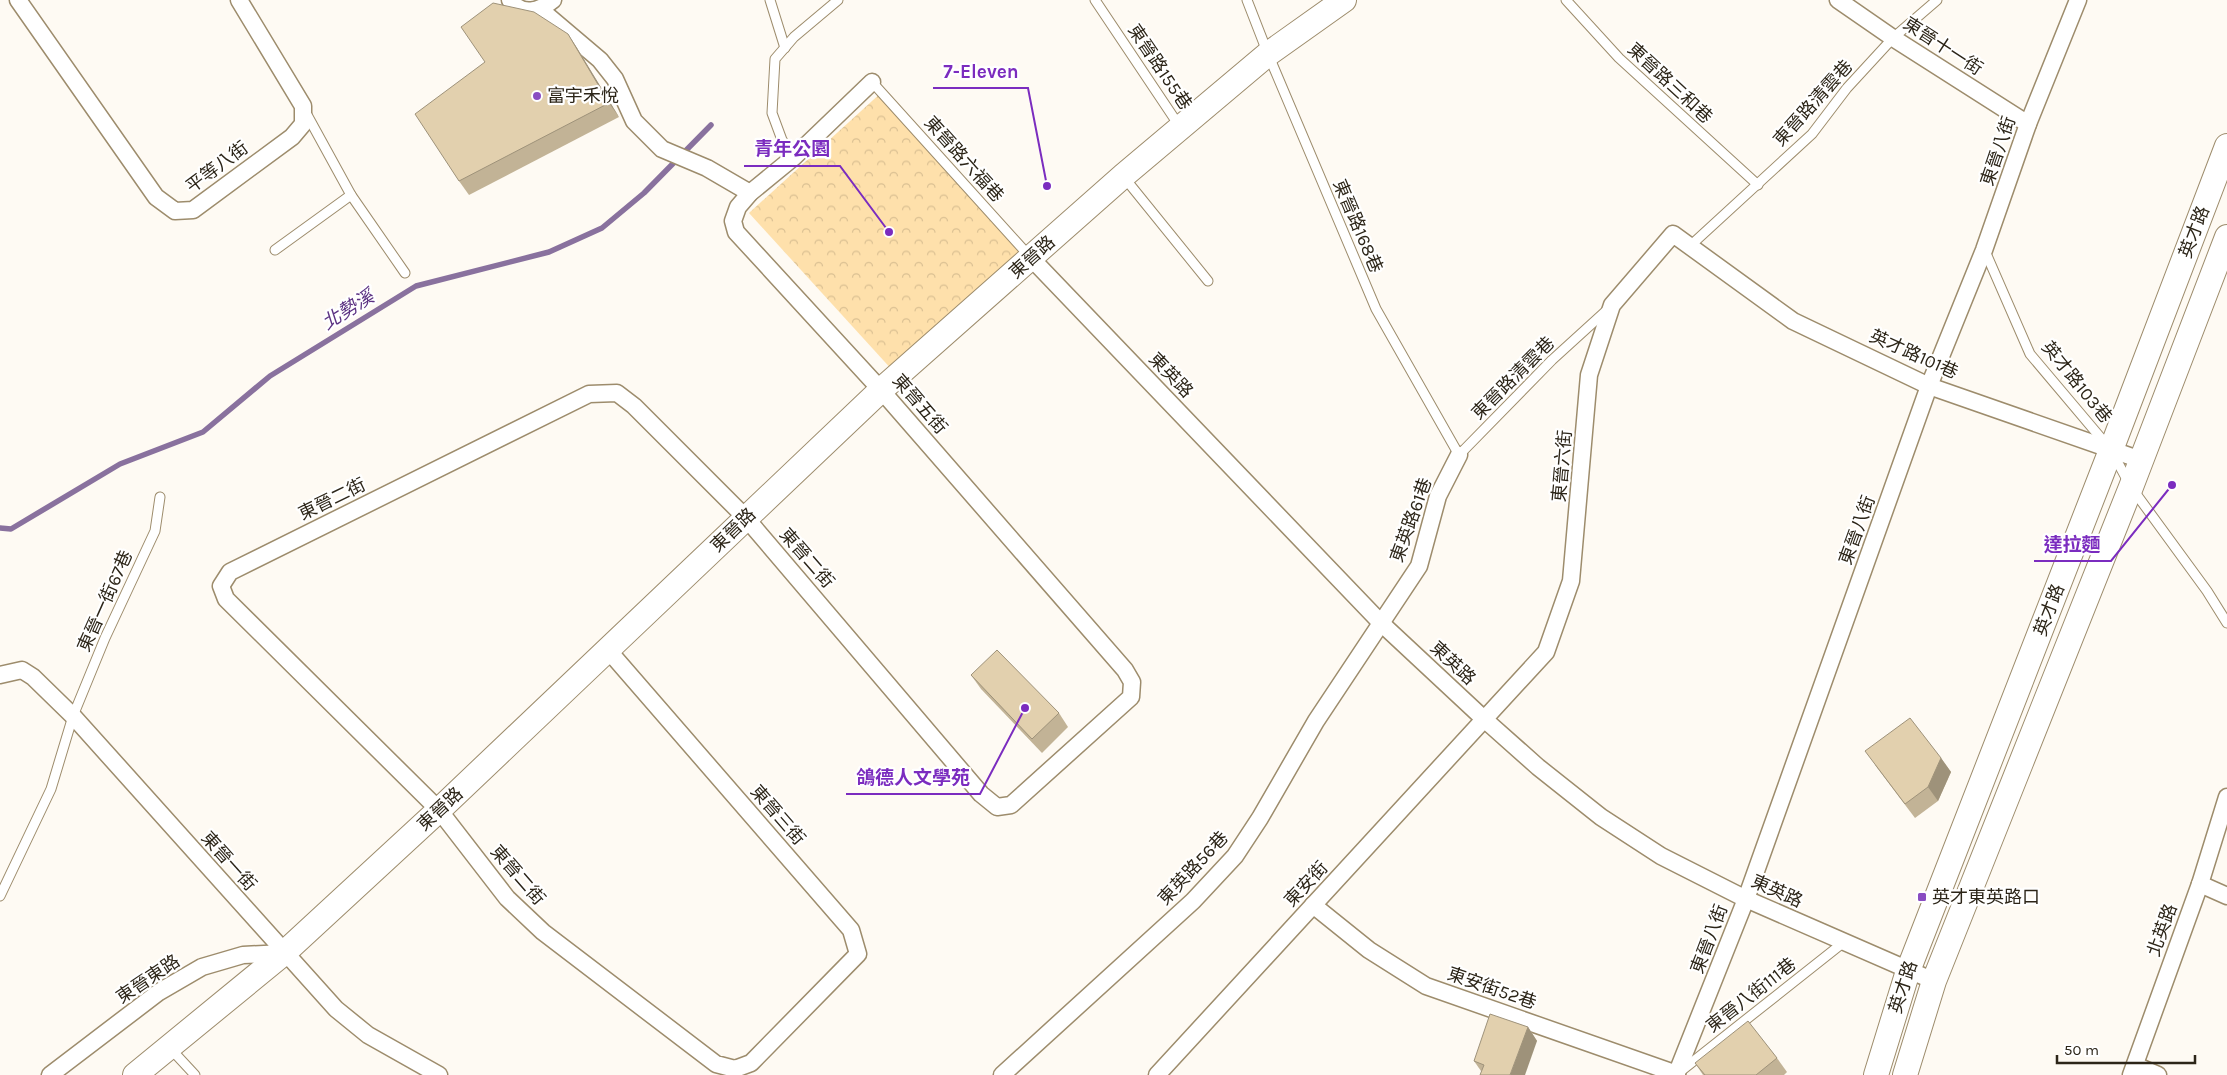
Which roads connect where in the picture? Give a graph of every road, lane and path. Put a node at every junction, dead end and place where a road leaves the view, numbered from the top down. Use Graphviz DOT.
graph roads {
  1 [pos="18,0"];
  2 [pos="239,0"];
  3 [pos="510,0"];
  4 [pos="770,0"];
  5 [pos="838,0"];
  6 [pos="1095,0"];
  7 [pos="1247,0"];
  8 [pos="1344,0"];
  9 [pos="1566,0"];
  10 [pos="1838,0"];
  11 [pos="1936,0"];
  12 [pos="2078,0"];
  13 [pos="547,5"];
  14 [pos="1893,38"];
  15 [pos="785,48"];
  16 [pos="1268,54"];
  17 [pos="872,82"];
  18 [pos="303,106"];
  19 [pos="2028,124"];
  20 [pos="1180,128"];
  21 [pos="2227,146"];
  22 [pos="794,157"];
  23 [pos="1123,176"];
  24 [pos="1758,185"];
  25 [pos="750,194"];
  26 [pos="351,195"];
  27 [pos="2227,237"];
  28 [pos="1690,246"];
  29 [pos="275,250"];
  30 [pos="1984,250"];
  31 [pos="1031,258"];
  32 [pos="405,273"];
  33 [pos="1208,281"];
  34 [pos="1612,305"];
  35 [pos="1930,386"];
  36 [pos="881,390"];
  37 [pos="2111,450"];
  38 [pos="1459,454"];
  39 [pos="2141,460"];
  40 [pos="2131,487"];
  41 [pos="160,498"];
  42 [pos="746,518"];
  43 [pos="1381,623"];
  44 [pos="2227,623"];
  45 [pos="608,650"];
  46 [pos="0,675"];
  47 [pos="73,716"];
  48 [pos="1484,719"];
  49 [pos="1060,762"];
  50 [pos="2227,797"];
  51 [pos="439,810"];
  52 [pos="2200,884"];
  53 [pos="0,896"];
  54 [pos="2227,896"];
  55 [pos="1746,899"];
  56 [pos="1313,905"];
  57 [pos="1844,942"];
  58 [pos="284,953"];
  59 [pos="1908,971"];
  60 [pos="1934,981"];
  61 [pos="806,1008"];
  62 [pos="169,1047"];
  63 [pos="2133,1070"];
  64 [pos="1677,1074"];
  65 [pos="50,1075"];
  66 [pos="135,1075"];
  67 [pos="195,1075"];
  68 [pos="439,1075"];
  69 [pos="1002,1075"];
  70 [pos="1157,1075"];
  71 [pos="1876,1075"];
  72 [pos="1906,1075"];
  73 [pos="2158,1075"];
  1 -- 18 [label="street, 平等八街"];
  2 -- 18 [label="street"];
  3 -- 13 [label="street"];
  4 -- 15 [label="lane"];
  5 -- 15 [label="lane"];
  6 -- 20 [label="lane, 東晉路155巷"];
  7 -- 16 [label="lane, 東晉路168巷"];
  8 -- 16 [label="street, 東晉路"];
  9 -- 24 [label="lane, 東晉路三和巷"];
  10 -- 14 [label="street, 東晉十一街"];
  11 -- 14 [label="lane, 東晉路清雲巷"];
  12 -- 19 [label="street, 東晉八街"];
  13 -- 25 [label="street"];
  14 -- 19 [label="street, 東晉十一街"];
  14 -- 24 [label="lane, 東晉路清雲巷"];
  15 -- 22 [label="lane"];
  16 -- 20 [label="street, 東晉路"];
  16 -- 38 [label="lane, 東晉路168巷"];
  17 -- 22 [label="street, 東晉五街"];
  17 -- 31 [label="lane, 東晉路六福巷"];
  18 -- 26 [label="lane"];
  19 -- 30 [label="street, 東晉八街"];
  20 -- 23 [label="street, 東晉路"];
  21 -- 37 [label="street, 英才路"];
  22 -- 25 [label="street, 東晉五街"];
  23 -- 31 [label="street, 東晉路"];
  23 -- 33 [label="lane"];
  24 -- 28 [label="lane, 東晉路清雲巷"];
  25 -- 36 [label="street, 東晉五街"];
  26 -- 29 [label="lane"];
  26 -- 32 [label="lane"];
  27 -- 39 [label="street, 英才路"];
  28 -- 34 [label="street, 東晉六街"];
  28 -- 35 [label="street, 英才路101巷"];
  30 -- 35 [label="street, 東晉八街"];
  30 -- 37 [label="lane, 英才路103巷"];
  31 -- 36 [label="street, 東晉路"];
  31 -- 43 [label="street, 東英路"];
  34 -- 38 [label="lane, 東晉路清雲巷"];
  34 -- 48 [label="street, 東晉六街"];
  35 -- 37 [label="street, 英才路101巷"];
  35 -- 55 [label="street, 東晉八街"];
  36 -- 42 [label="street, 東晉路"];
  36 -- 49 [label="street, 東晉五街"];
  37 -- 39 [label="street, 英才路101巷"];
  37 -- 40 [label="lane, 英才路103巷"];
  37 -- 59 [label="street, 英才路"];
  38 -- 43 [label="street, 東英路61巷"];
  39 -- 40 [label="street, 英才路"];
  40 -- 44 [label="lane, 英才路103巷"];
  40 -- 60 [label="street, 英才路"];
  41 -- 47 [label="lane, 東晉一街67巷"];
  42 -- 45 [label="street, 東晉路"];
  42 -- 49 [label="street, 東晉二街"];
  42 -- 51 [label="street, 東晉二街"];
  43 -- 48 [label="street, 東英路"];
  43 -- 69 [label="street, 東英路56巷"];
  45 -- 51 [label="street, 東晉路"];
  45 -- 61 [label="street, 東晉三街"];
  46 -- 47 [label="street, 東晉一街"];
  47 -- 53 [label="lane, 東晉一街67巷"];
  47 -- 58 [label="street, 東晉一街"];
  48 -- 55 [label="street, 東英路"];
  48 -- 56 [label="street, 東安街"];
  50 -- 52 [label="street, 北英路"];
  51 -- 58 [label="street, 東晉路"];
  51 -- 61 [label="street, 東晉二街"];
  52 -- 54 [label="street"];
  52 -- 63 [label="street, 北英路"];
  55 -- 57 [label="street, 東英路"];
  55 -- 64 [label="street, 東晉八街"];
  56 -- 64 [label="street, 東安街52巷"];
  56 -- 70 [label="street, 東安街"];
  57 -- 59 [label="street, 東英路"];
  57 -- 64 [label="lane, 東晉八街111巷"];
  58 -- 62 [label="street, 東晉路"];
  58 -- 65 [label="street, 東晉東路"];
  58 -- 68 [label="street, 東晉一街"];
  59 -- 60 [label="street, 東英路"];
  59 -- 71 [label="street, 英才路"];
  60 -- 72 [label="street, 英才路"];
  62 -- 66 [label="street, 東晉路"];
  62 -- 67 [label="lane"];
  63 -- 73 [label="street"];
}
